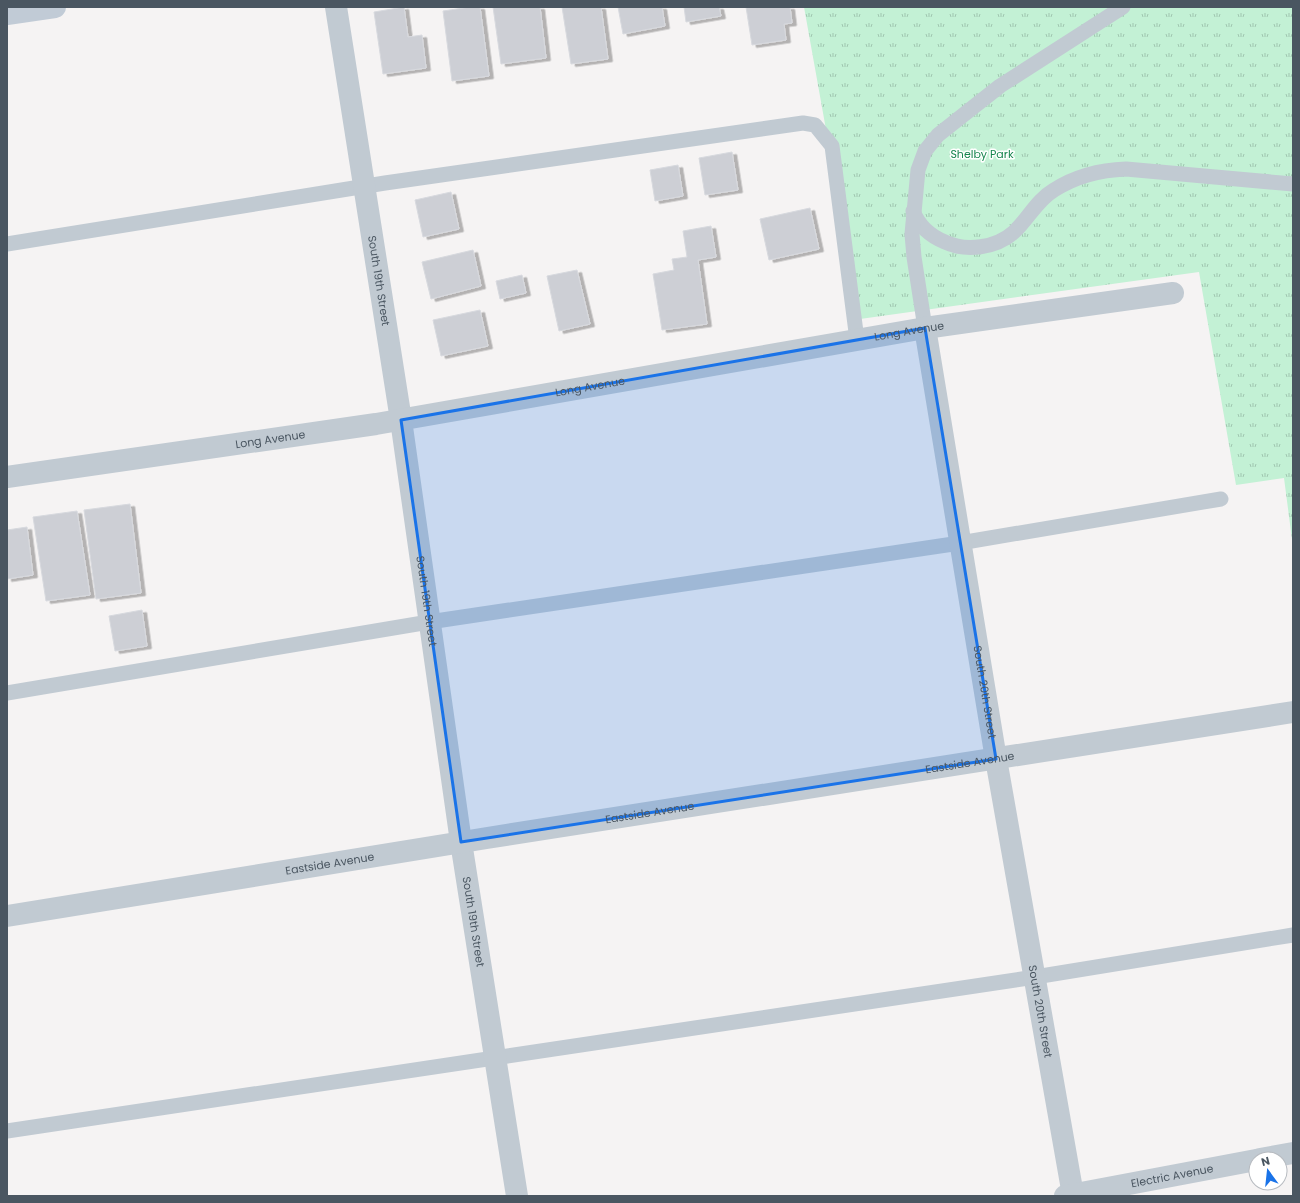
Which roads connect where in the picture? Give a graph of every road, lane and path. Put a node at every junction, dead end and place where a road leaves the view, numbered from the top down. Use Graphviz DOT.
graph roads {
  1 [pos="55,7"];
  2 [pos="336,7"];
  3 [pos="1123,7"];
  4 [pos="7,14"];
  5 [pos="1293,184"];
  6 [pos="365,186"];
  7 [pos="913,211"];
  8 [pos="7,244"];
  9 [pos="1173,293"];
  10 [pos="925,328"];
  11 [pos="857,340"];
  12 [pos="402,420"];
  13 [pos="7,477"];
  14 [pos="1221,499"];
  15 [pos="960,543"];
  16 [pos="429,622"];
  17 [pos="7,693"];
  18 [pos="1293,712"];
  19 [pos="996,759"];
  20 [pos="461,842"];
  21 [pos="7,916"];
  22 [pos="1293,935"];
  23 [pos="1035,977"];
  24 [pos="495,1058"];
  25 [pos="7,1131"];
  26 [pos="1248,1161"];
  27 [pos="1069,1195"];
  28 [pos="517,1196"];
  1 -- 4 [label="street"];
  2 -- 6 [label="street, South 19th Street"];
  3 -- 7 [label="lane, South 20th Street"];
  5 -- 7 [label="lane"];
  6 -- 8 [label="lane"];
  6 -- 11 [label="lane"];
  6 -- 12 [label="street, South 19th Street"];
  7 -- 10 [label="lane, South 20th Street"];
  9 -- 10 [label="street, Long Avenue"];
  10 -- 11 [label="street, Long Avenue"];
  10 -- 15 [label="street, South 20th Street"];
  11 -- 12 [label="street, Long Avenue"];
  12 -- 13 [label="street, Long Avenue"];
  12 -- 16 [label="street, South 19th Street"];
  14 -- 15 [label="lane"];
  15 -- 16 [label="lane"];
  15 -- 19 [label="street, South 20th Street"];
  16 -- 17 [label="lane"];
  16 -- 20 [label="street, South 19th Street"];
  18 -- 19 [label="street, Eastside Avenue"];
  19 -- 20 [label="street, Eastside Avenue"];
  19 -- 23 [label="street, South 20th Street"];
  20 -- 21 [label="street, Eastside Avenue"];
  20 -- 24 [label="street, South 19th Street"];
  22 -- 23 [label="lane"];
  23 -- 24 [label="lane"];
  23 -- 27 [label="street, South 20th Street"];
  24 -- 25 [label="lane"];
  24 -- 28 [label="street, South 19th Street"];
  26 -- 27 [label="street, Electric Avenue"];
}
